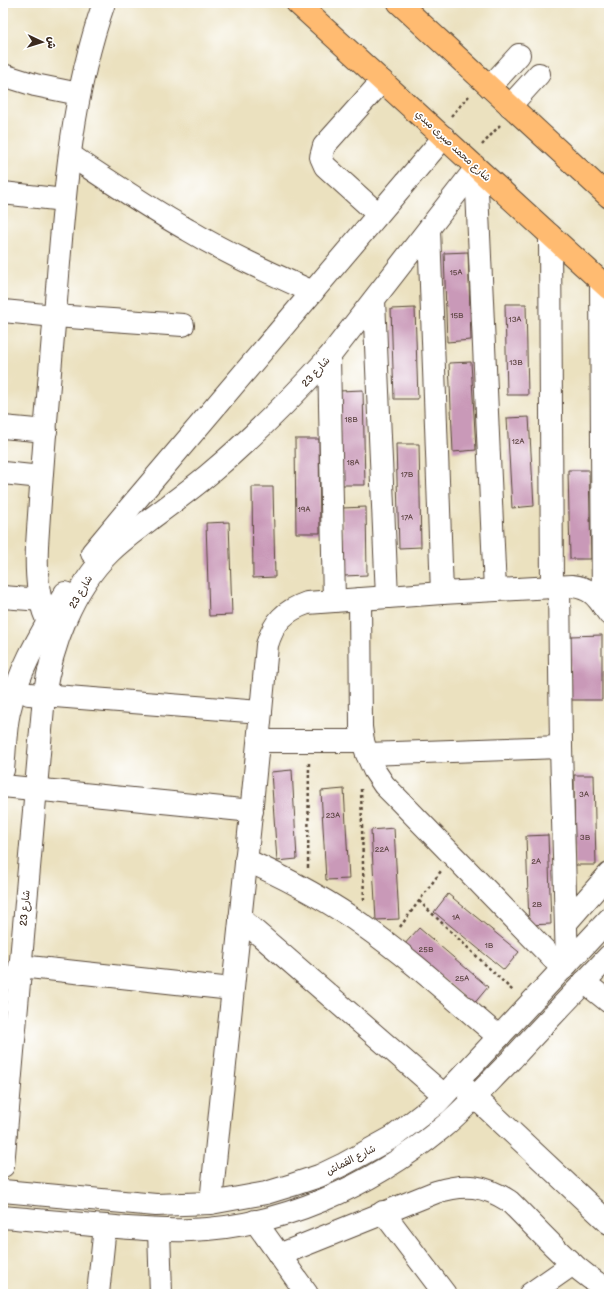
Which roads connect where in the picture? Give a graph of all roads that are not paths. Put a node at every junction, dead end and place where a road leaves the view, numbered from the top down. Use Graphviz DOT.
graph roads {
  1 [pos="104,3"];
  2 [pos="297,3"];
  3 [pos="399,3"];
  4 [pos="519,55"];
  5 [pos="539,74"];
  6 [pos="3,75"];
  7 [pos="382,81"];
  8 [pos="486,84"];
  9 [pos="79,94"];
  10 [pos="512,108"];
  11 [pos="441,134"];
  12 [pos="70,155"];
  13 [pos="472,164"];
  14 [pos="3,194"];
  15 [pos="609,197"];
  16 [pos="64,200"];
  17 [pos="378,214"];
  18 [pos="429,229"];
  19 [pos="550,235"];
  20 [pos="605,285"];
  21 [pos="313,292"];
  22 [pos="374,300"];
  23 [pos="3,311"];
  24 [pos="54,316"];
  25 [pos="183,325"];
  26 [pos="329,357"];
  27 [pos="3,427"];
  28 [pos="46,431"];
  29 [pos="3,473"];
  30 [pos="41,477"];
  31 [pos="556,587"];
  32 [pos="495,590"];
  33 [pos="442,593"];
  34 [pos="3,597"];
  35 [pos="386,597"];
  36 [pos="360,599"];
  37 [pos="41,600"];
  38 [pos="334,601"];
  39 [pos="606,610"];
  40 [pos="53,631"];
  41 [pos="14,693"];
  42 [pos="44,696"];
  43 [pos="261,712"];
  44 [pos="259,741"];
  45 [pos="365,747"];
  46 [pos="560,747"];
  47 [pos="3,770"];
  48 [pos="3,786"];
  49 [pos="36,790"];
  50 [pos="252,811"];
  51 [pos="246,860"];
  52 [pos="609,874"];
  53 [pos="240,918"];
  54 [pos="609,919"];
  55 [pos="566,923"];
  56 [pos="609,956"];
  57 [pos="20,966"];
  58 [pos="565,966"];
  59 [pos="584,982"];
  60 [pos="232,989"];
  61 [pos="609,1002"];
  62 [pos="499,1037"];
  63 [pos="451,1088"];
  64 [pos="475,1097"];
  65 [pos="3,1166"];
  66 [pos="3,1191"];
  67 [pos="211,1203"];
  68 [pos="383,1212"];
  69 [pos="3,1217"];
  70 [pos="255,1221"];
  71 [pos="609,1222"];
  72 [pos="104,1226"];
  73 [pos="159,1230"];
  74 [pos="279,1255"];
  75 [pos="573,1264"];
  76 [pos="609,1290"];
  77 [pos="98,1294"];
  78 [pos="161,1294"];
  79 [pos="307,1294"];
  80 [pos="445,1294"];
  81 [pos="530,1294"];
  1 -- 9 [label="street"];
  2 -- 7 [label="main road, شارع محمد صبرى مبدي"];
  3 -- 8 [label="main road"];
  4 -- 8 [label="street"];
  5 -- 10 [label="street"];
  6 -- 9 [label="street"];
  7 -- 11 [label="main road, شارع محمد صبرى مبدي"];
  7 -- 17 [label="street"];
  8 -- 10 [label="main road"];
  9 -- 12 [label="street"];
  10 -- 15 [label="main road"];
  11 -- 13 [label="main road, شارع محمد صبرى مبدي"];
  11 -- 17 [label="street, شارع 23"];
  12 -- 16 [label="street"];
  12 -- 21 [label="street"];
  13 -- 18 [label="street, شارع 23"];
  13 -- 19 [label="main road, شارع محمد صبرى مبدي"];
  13 -- 32 [label="street"];
  14 -- 16 [label="street"];
  16 -- 24 [label="street"];
  17 -- 21 [label="street, شارع 23"];
  18 -- 22 [label="street, شارع 23"];
  18 -- 33 [label="street"];
  19 -- 20 [label="main road, شارع محمد صبرى مبدي"];
  19 -- 31 [label="street"];
  20 -- 39 [label="street"];
  21 -- 40 [label="street, شارع 23"];
  22 -- 26 [label="street, شارع 23"];
  22 -- 35 [label="street"];
  23 -- 24 [label="street"];
  24 -- 25 [label="street"];
  24 -- 28 [label="street"];
  26 -- 38 [label="street"];
  26 -- 40 [label="street, شارع 23"];
  27 -- 28 [label="street"];
  28 -- 30 [label="street"];
  29 -- 30 [label="street"];
  30 -- 37 [label="street"];
  31 -- 32 [label="street"];
  31 -- 39 [label="street"];
  31 -- 46 [label="street"];
  32 -- 33 [label="street"];
  33 -- 35 [label="street"];
  34 -- 37 [label="street"];
  35 -- 36 [label="street"];
  36 -- 38 [label="street"];
  36 -- 45 [label="street"];
  37 -- 40 [label="street"];
  38 -- 43 [label="street"];
  40 -- 41 [label="street, شارع 23"];
  40 -- 42 [label="street, شارع 23"];
  41 -- 42 [label="street"];
  41 -- 47 [label="street, شارع 23"];
  42 -- 43 [label="street"];
  42 -- 49 [label="street, شارع 23"];
  43 -- 44 [label="street"];
  44 -- 45 [label="street"];
  44 -- 50 [label="street"];
  45 -- 46 [label="street"];
  45 -- 58 [label="street"];
  46 -- 55 [label="street"];
  48 -- 49 [label="street"];
  49 -- 50 [label="street"];
  49 -- 57 [label="street, شارع 23"];
  50 -- 51 [label="street"];
  51 -- 53 [label="street"];
  51 -- 62 [label="street"];
  52 -- 55 [label="street"];
  53 -- 60 [label="street"];
  53 -- 63 [label="street"];
  54 -- 58 [label="street, شارع القماش"];
  55 -- 58 [label="street"];
  56 -- 59 [label="street"];
  57 -- 60 [label="street"];
  57 -- 65 [label="street, شارع 23"];
  58 -- 62 [label="street, شارع القماش"];
  59 -- 61 [label="street"];
  59 -- 64 [label="street"];
  60 -- 67 [label="street"];
  62 -- 63 [label="street, شارع القماش"];
  63 -- 64 [label="street"];
  63 -- 67 [label="street, شارع القماش"];
  64 -- 70 [label="street"];
  64 -- 71 [label="street"];
  66 -- 67 [label="street, شارع القماش"];
  68 -- 74 [label="street"];
  68 -- 75 [label="street"];
  68 -- 80 [label="street"];
  69 -- 72 [label="street"];
  70 -- 73 [label="street"];
  70 -- 74 [label="street"];
  72 -- 73 [label="street"];
  72 -- 77 [label="street"];
  73 -- 78 [label="street"];
  74 -- 79 [label="street"];
  75 -- 76 [label="street"];
  75 -- 81 [label="street"];
}
